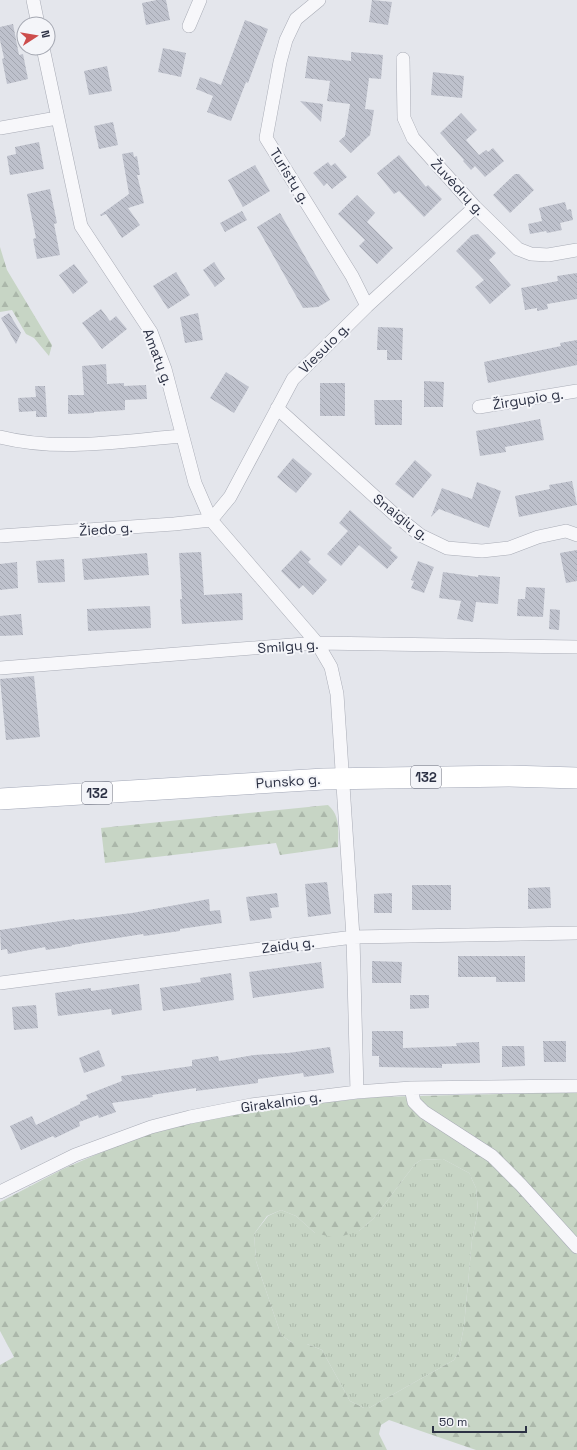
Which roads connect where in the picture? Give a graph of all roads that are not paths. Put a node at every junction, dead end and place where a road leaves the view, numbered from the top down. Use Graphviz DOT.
graph roads {
  1 [pos="33,0"];
  2 [pos="200,0"];
  3 [pos="319,0"];
  4 [pos="36,16"];
  5 [pos="189,26"];
  6 [pos="45,56"];
  7 [pos="404,59"];
  8 [pos="57,118"];
  9 [pos="0,128"];
  10 [pos="475,207"];
  11 [pos="577,250"];
  12 [pos="367,306"];
  13 [pos="577,391"];
  14 [pos="479,407"];
  15 [pos="277,408"];
  16 [pos="182,436"];
  17 [pos="0,437"];
  18 [pos="211,520"];
  19 [pos="577,535"];
  20 [pos="0,536"];
  21 [pos="317,643"];
  22 [pos="577,647"];
  23 [pos="0,668"];
  24 [pos="342,778"];
  25 [pos="577,778"];
  26 [pos="0,799"];
  27 [pos="577,933"];
  28 [pos="353,937"];
  29 [pos="0,983"];
  30 [pos="577,1086"];
  31 [pos="411,1088"];
  32 [pos="357,1092"];
  33 [pos="0,1192"];
  34 [pos="577,1247"];
  1 -- 4 [label="street"];
  2 -- 5 [label="street"];
  3 -- 12 [label="street, Turistų g."];
  6 -- 8 [label="street, Amatų g."];
  7 -- 10 [label="street, Žuvėdrų g."];
  8 -- 9 [label="street"];
  8 -- 16 [label="street, Amatų g."];
  10 -- 11 [label="street, Žuvėdrų g."];
  10 -- 12 [label="street, Viesulo g."];
  12 -- 15 [label="street, Viesulo g."];
  13 -- 14 [label="street, Žirgupio g."];
  15 -- 18 [label="street, Viesulo g."];
  15 -- 19 [label="street, Snaigių g."];
  16 -- 17 [label="street"];
  16 -- 18 [label="street, Amatų g."];
  18 -- 20 [label="street, Žiedo g."];
  18 -- 21 [label="street, Amatų g."];
  21 -- 22 [label="street, Smilgų g."];
  21 -- 23 [label="street, Smilgų g."];
  21 -- 24 [label="street, Amatų g."];
  24 -- 25 [label="main road, Punsko g. / 132"];
  24 -- 26 [label="main road, Punsko g. / 132"];
  24 -- 28 [label="street, Amatų g."];
  27 -- 28 [label="street, Zaidų g."];
  28 -- 29 [label="street, Zaidų g."];
  28 -- 32 [label="street, Amatų g."];
  30 -- 31 [label="street, Girakalnio g."];
  31 -- 32 [label="street, Girakalnio g."];
  31 -- 34 [label="street"];
  32 -- 33 [label="street, Girakalnio g."];
}
